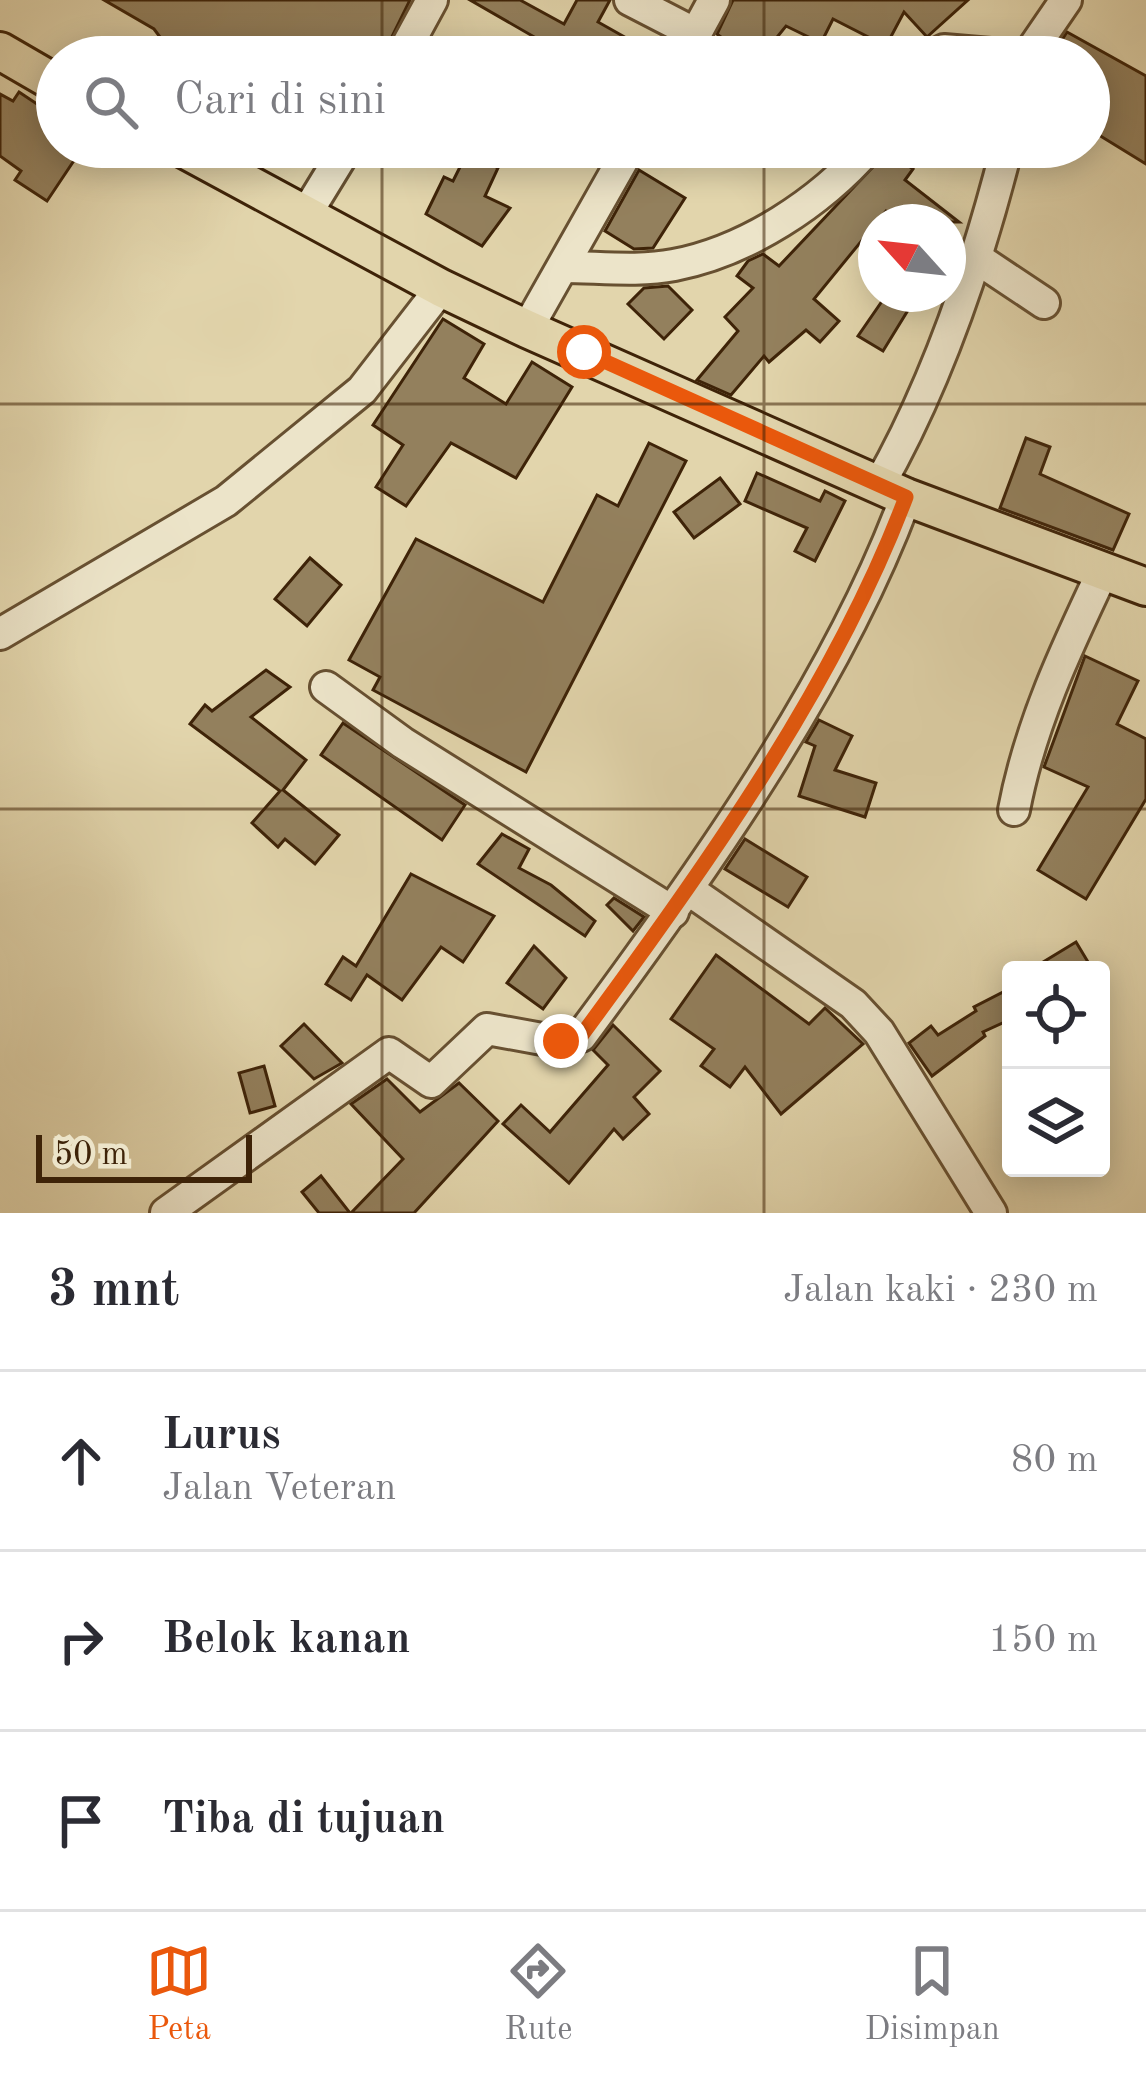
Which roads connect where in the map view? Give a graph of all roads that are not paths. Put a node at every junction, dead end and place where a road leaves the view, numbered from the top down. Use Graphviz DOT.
graph roads {
  1 [pos="432,0"];
  2 [pos="631,0"];
  3 [pos="714,0"];
  4 [pos="1066,0"];
  5 [pos="412,36"];
  6 [pos="677,36"];
  7 [pos="694,36"];
  8 [pos="1041,36"];
  9 [pos="0,51"];
  10 [pos="36,72"];
  11 [pos="219,168"];
  12 [pos="334,168"];
  13 [pos="618,168"];
  14 [pos="845,168"];
  15 [pos="1002,168"];
  16 [pos="306,214"];
  17 [pos="978,259"];
  18 [pos="563,268"];
  19 [pos="441,289"];
  20 [pos="1044,303"];
  21 [pos="527,329"];
  22 [pos="892,491"];
  23 [pos="1103,571"];
  24 [pos="1146,587"];
  25 [pos="0,634"];
  26 [pos="326,687"];
  27 [pos="1013,810"];
  28 [pos="681,901"];
  29 [pos="166,1213"];
  30 [pos="992,1213"];
  1 -- 5 [label="street"];
  2 -- 6 [label="street"];
  3 -- 7 [label="street"];
  4 -- 8 [label="street"];
  9 -- 10 [label="main road"];
  11 -- 16 [label="main road"];
  12 -- 16 [label="street"];
  13 -- 18 [label="street"];
  14 -- 18 [label="street"];
  15 -- 17 [label="street"];
  16 -- 19 [label="main road"];
  17 -- 20 [label="street"];
  17 -- 22 [label="street"];
  18 -- 21 [label="street"];
  19 -- 21 [label="main road"];
  19 -- 25 [label="street"];
  21 -- 22 [label="main road"];
  22 -- 23 [label="main road"];
  22 -- 28 [label="street"];
  23 -- 24 [label="main road"];
  23 -- 27 [label="street"];
  26 -- 28 [label="street"];
  28 -- 29 [label="street"];
  28 -- 30 [label="street"];
}
